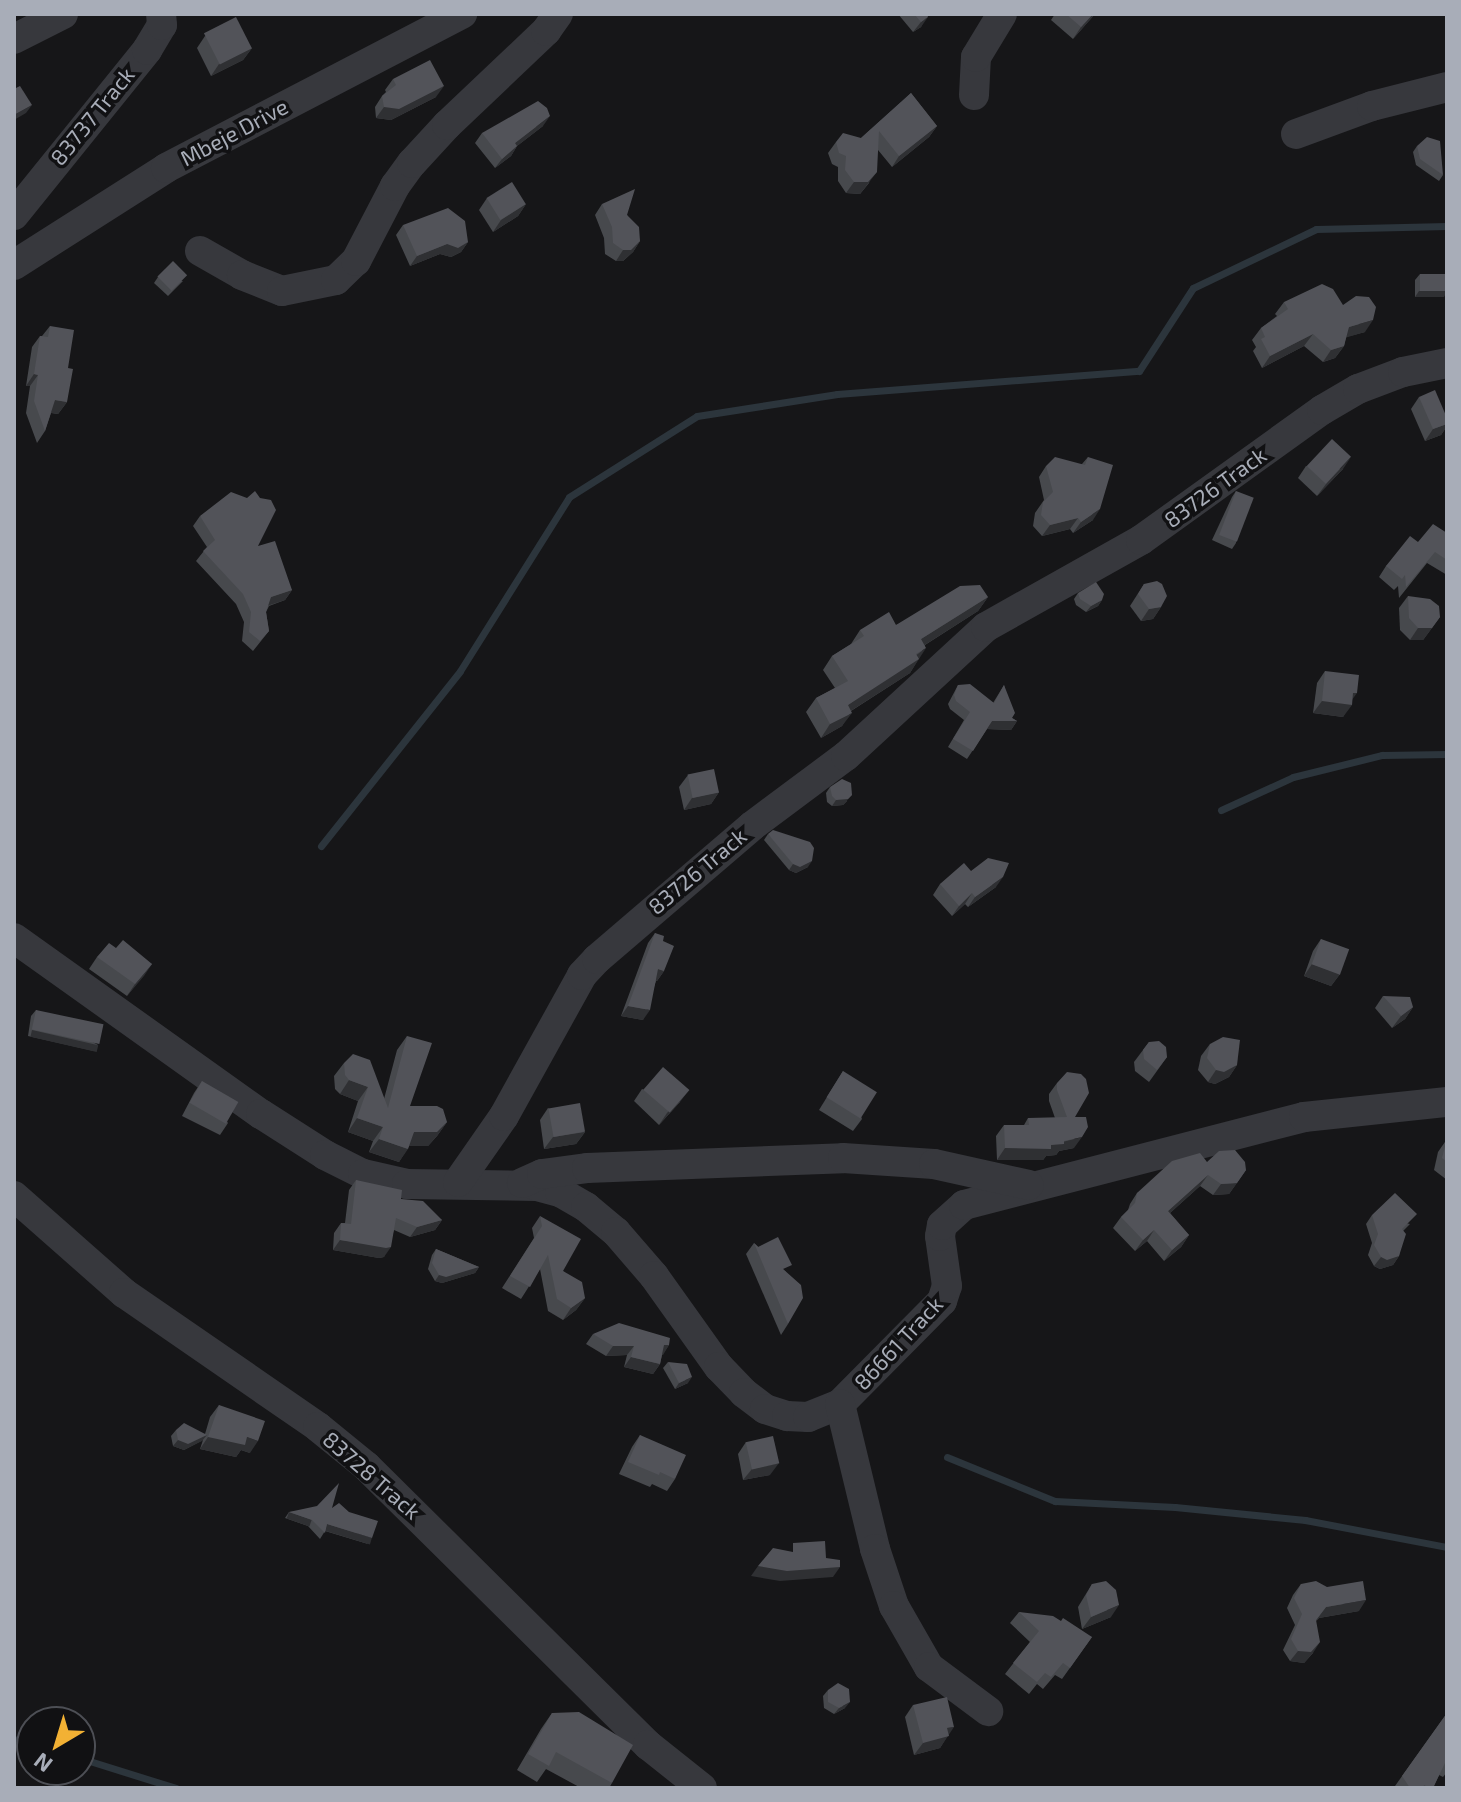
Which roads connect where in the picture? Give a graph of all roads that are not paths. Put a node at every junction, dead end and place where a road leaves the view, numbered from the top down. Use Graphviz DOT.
graph roads {
  1 [pos="63,14"];
  2 [pos="161,14"];
  3 [pos="462,14"];
  4 [pos="558,14"];
  5 [pos="1002,14"];
  6 [pos="14,39"];
  7 [pos="1447,87"];
  8 [pos="974,95"];
  9 [pos="1296,134"];
  10 [pos="14,215"];
  11 [pos="200,251"];
  12 [pos="14,265"];
  13 [pos="1447,363"];
  14 [pos="14,938"];
  15 [pos="1447,1102"];
  16 [pos="458,1182"];
  17 [pos="517,1185"];
  18 [pos="1031,1186"];
  19 [pos="14,1196"];
  20 [pos="840,1404"];
  21 [pos="988,1711"];
  22 [pos="702,1788"];
  1 -- 6 [label="street"];
  2 -- 10 [label="street, 83737 Track"];
  3 -- 12 [label="street, Mbeje Drive"];
  4 -- 11 [label="street"];
  5 -- 8 [label="street"];
  7 -- 9 [label="street"];
  13 -- 16 [label="street, 83726 Track"];
  14 -- 16 [label="street"];
  15 -- 18 [label="street, 86661 Track"];
  16 -- 17 [label="street, 86661 Track"];
  17 -- 18 [label="street"];
  17 -- 20 [label="street, 86661 Track"];
  18 -- 20 [label="street, 86661 Track"];
  19 -- 22 [label="street, 83728 Track"];
  20 -- 21 [label="street"];
}
